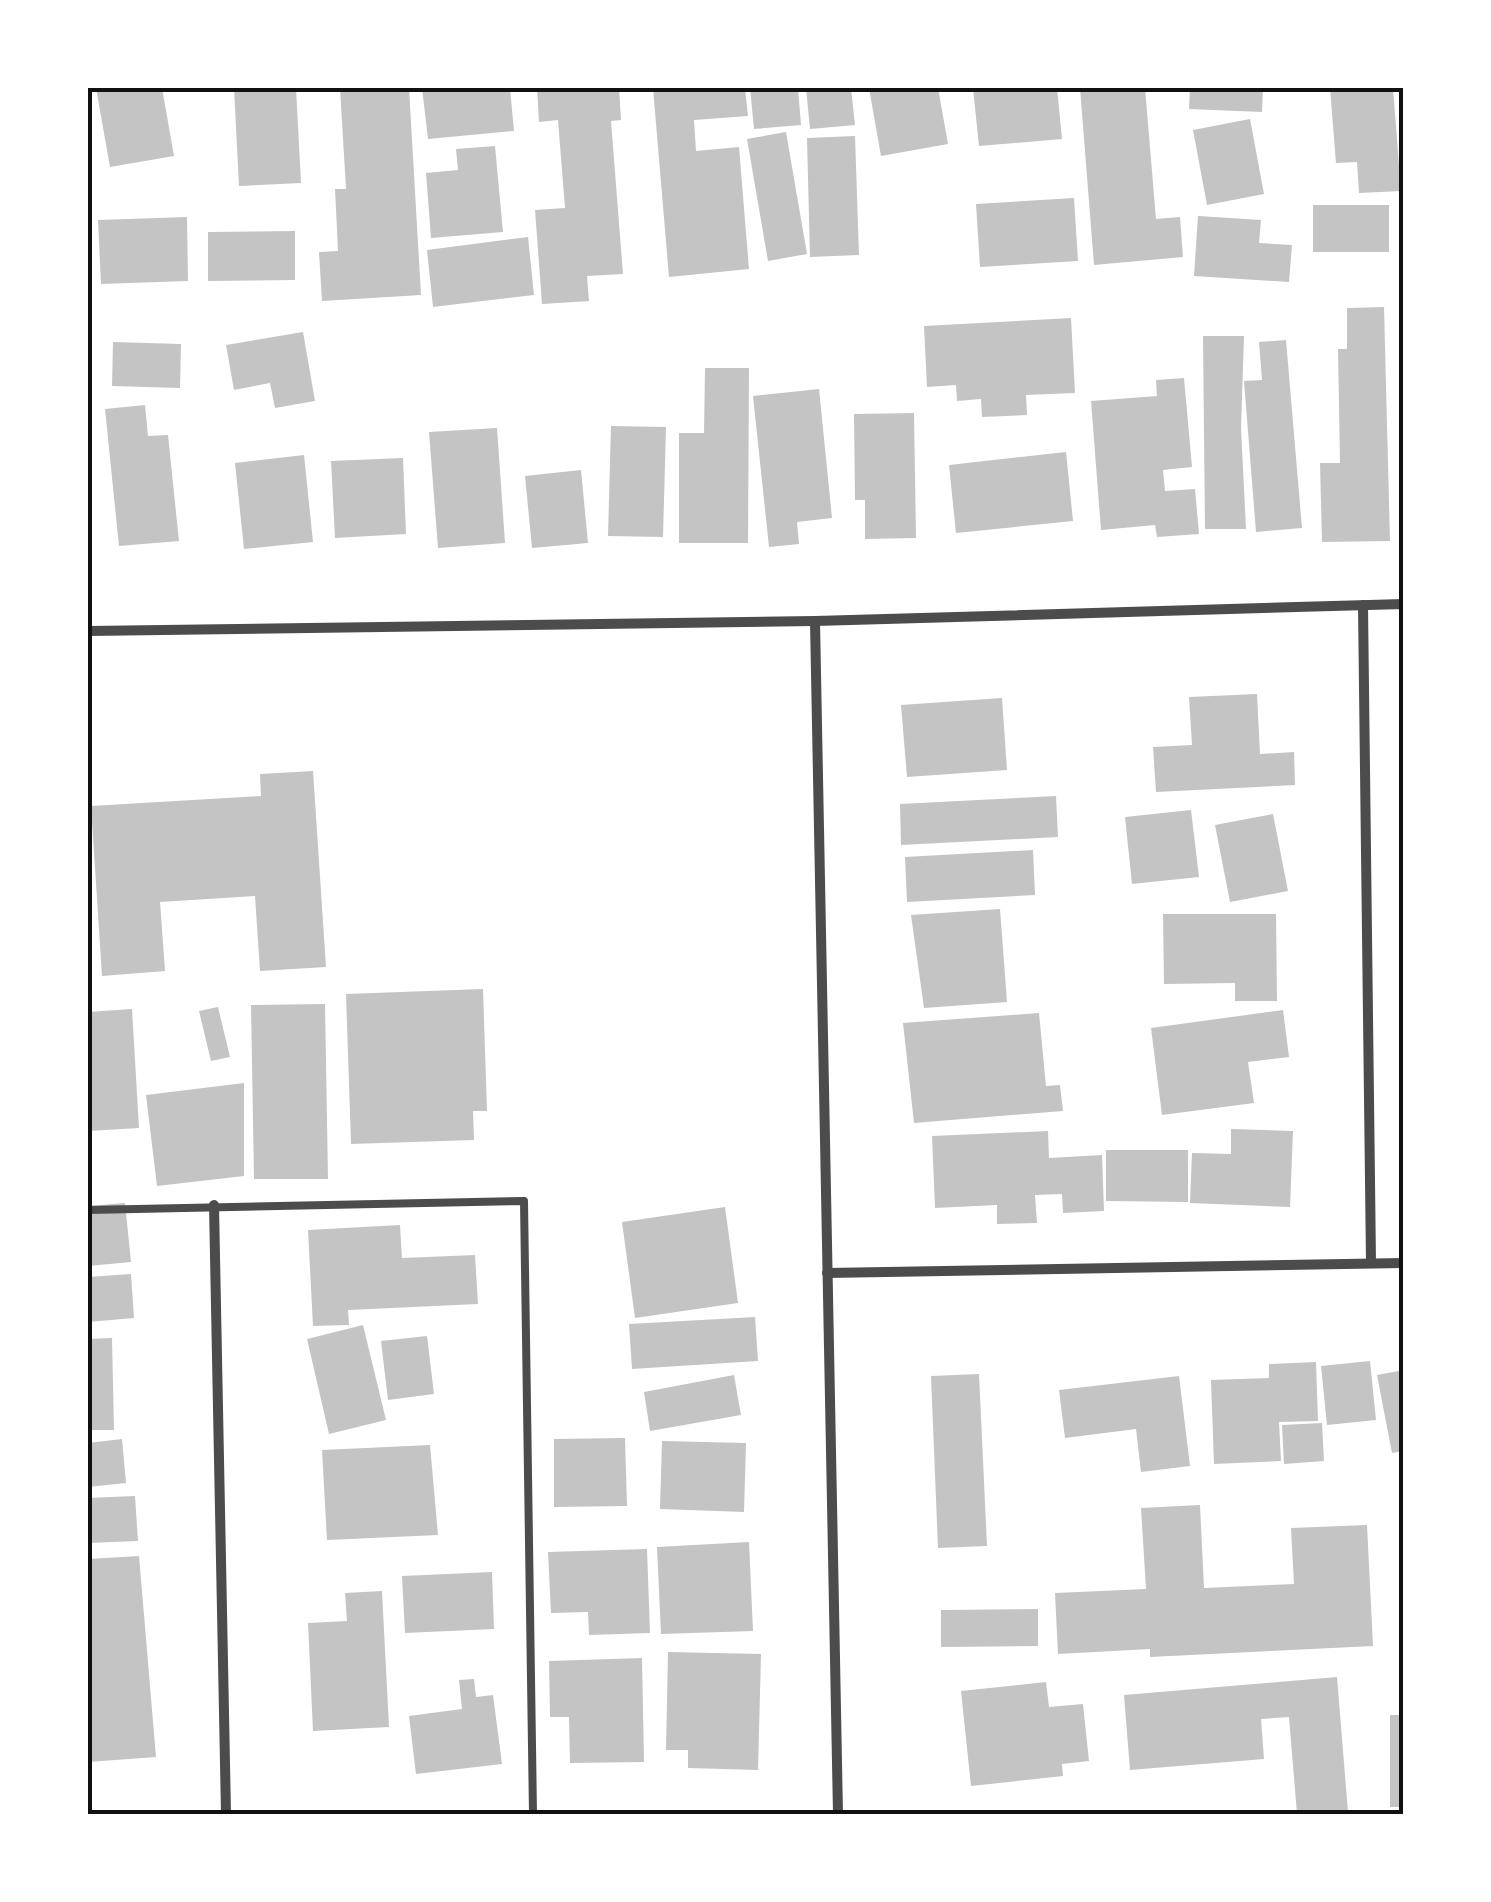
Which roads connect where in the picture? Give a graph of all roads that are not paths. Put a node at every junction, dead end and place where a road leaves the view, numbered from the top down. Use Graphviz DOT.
graph roads {
  1 [pos="1404,604"];
  2 [pos="1363,606"];
  3 [pos="816,621"];
  4 [pos="88,631"];
  5 [pos="214,1205"];
  6 [pos="88,1210"];
  7 [pos="1404,1262"];
  8 [pos="1371,1263"];
  9 [pos="827,1274"];
  10 [pos="226,1814"];
  11 [pos="534,1814"];
  12 [pos="838,1814"];
  1 -- 2 [label="street"];
  2 -- 3 [label="street"];
  2 -- 8 [label="street"];
  3 -- 4 [label="street"];
  3 -- 9 [label="street"];
  5 -- 6 [label="lane"];
  5 -- 10 [label="street"];
  5 -- 11 [label="lane"];
  7 -- 8 [label="street"];
  8 -- 9 [label="street"];
  9 -- 12 [label="street"];
}
